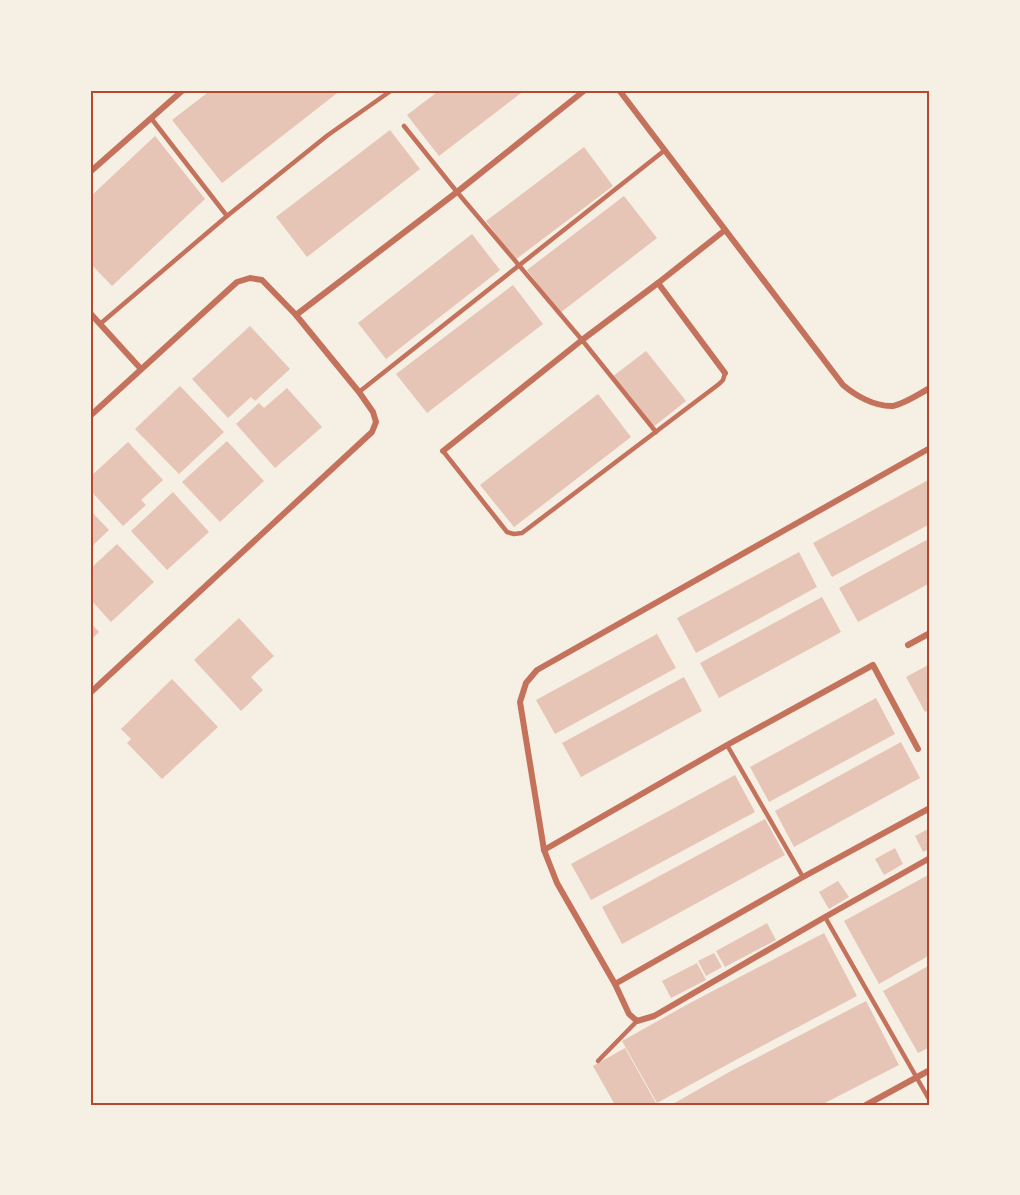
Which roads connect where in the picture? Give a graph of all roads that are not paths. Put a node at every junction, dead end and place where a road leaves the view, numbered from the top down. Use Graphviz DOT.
graph roads {
  1 [pos="183,90"];
  2 [pos="392,90"];
  3 [pos="619,90"];
  4 [pos="584,91"];
  5 [pos="151,118"];
  6 [pos="404,126"];
  7 [pos="665,150"];
  8 [pos="90,172"];
  9 [pos="457,192"];
  10 [pos="227,216"];
  11 [pos="725,230"];
  12 [pos="518,265"];
  13 [pos="658,283"];
  14 [pos="90,313"];
  15 [pos="296,315"];
  16 [pos="100,324"];
  17 [pos="582,340"];
  18 [pos="141,369"];
  19 [pos="725,374"];
  20 [pos="930,388"];
  21 [pos="359,392"];
  22 [pos="90,416"];
  23 [pos="656,432"];
  24 [pos="930,448"];
  25 [pos="443,451"];
  26 [pos="930,633"];
  27 [pos="908,645"];
  28 [pos="90,693"];
  29 [pos="728,745"];
  30 [pos="918,749"];
  31 [pos="930,808"];
  32 [pos="544,850"];
  33 [pos="930,858"];
  34 [pos="803,877"];
  35 [pos="825,917"];
  36 [pos="615,984"];
  37 [pos="637,1021"];
  38 [pos="598,1061"];
  39 [pos="930,1070"];
  40 [pos="917,1077"];
  41 [pos="930,1101"];
  42 [pos="866,1105"];
  1 -- 5 [label="street"];
  2 -- 10 [label="lane"];
  3 -- 7 [label="street"];
  4 -- 9 [label="street"];
  5 -- 8 [label="street"];
  5 -- 10 [label="lane"];
  6 -- 9 [label="lane"];
  7 -- 11 [label="street"];
  7 -- 12 [label="lane"];
  9 -- 12 [label="lane"];
  9 -- 15 [label="street"];
  10 -- 16 [label="lane"];
  11 -- 13 [label="street"];
  11 -- 20 [label="street"];
  12 -- 17 [label="lane"];
  12 -- 21 [label="lane"];
  13 -- 17 [label="street"];
  13 -- 19 [label="street"];
  14 -- 16 [label="street"];
  15 -- 18 [label="street"];
  15 -- 21 [label="street"];
  16 -- 18 [label="street"];
  17 -- 23 [label="lane"];
  17 -- 25 [label="street"];
  18 -- 22 [label="street"];
  19 -- 23 [label="lane"];
  21 -- 28 [label="street"];
  23 -- 25 [label="lane"];
  24 -- 32 [label="street"];
  26 -- 27 [label="street"];
  29 -- 30 [label="street"];
  29 -- 32 [label="street"];
  29 -- 34 [label="lane"];
  31 -- 34 [label="street"];
  32 -- 36 [label="street"];
  33 -- 35 [label="street"];
  34 -- 36 [label="street"];
  35 -- 37 [label="street"];
  35 -- 40 [label="lane"];
  36 -- 37 [label="street"];
  37 -- 38 [label="lane"];
  39 -- 40 [label="street"];
  40 -- 41 [label="lane"];
  40 -- 42 [label="street"];
}
